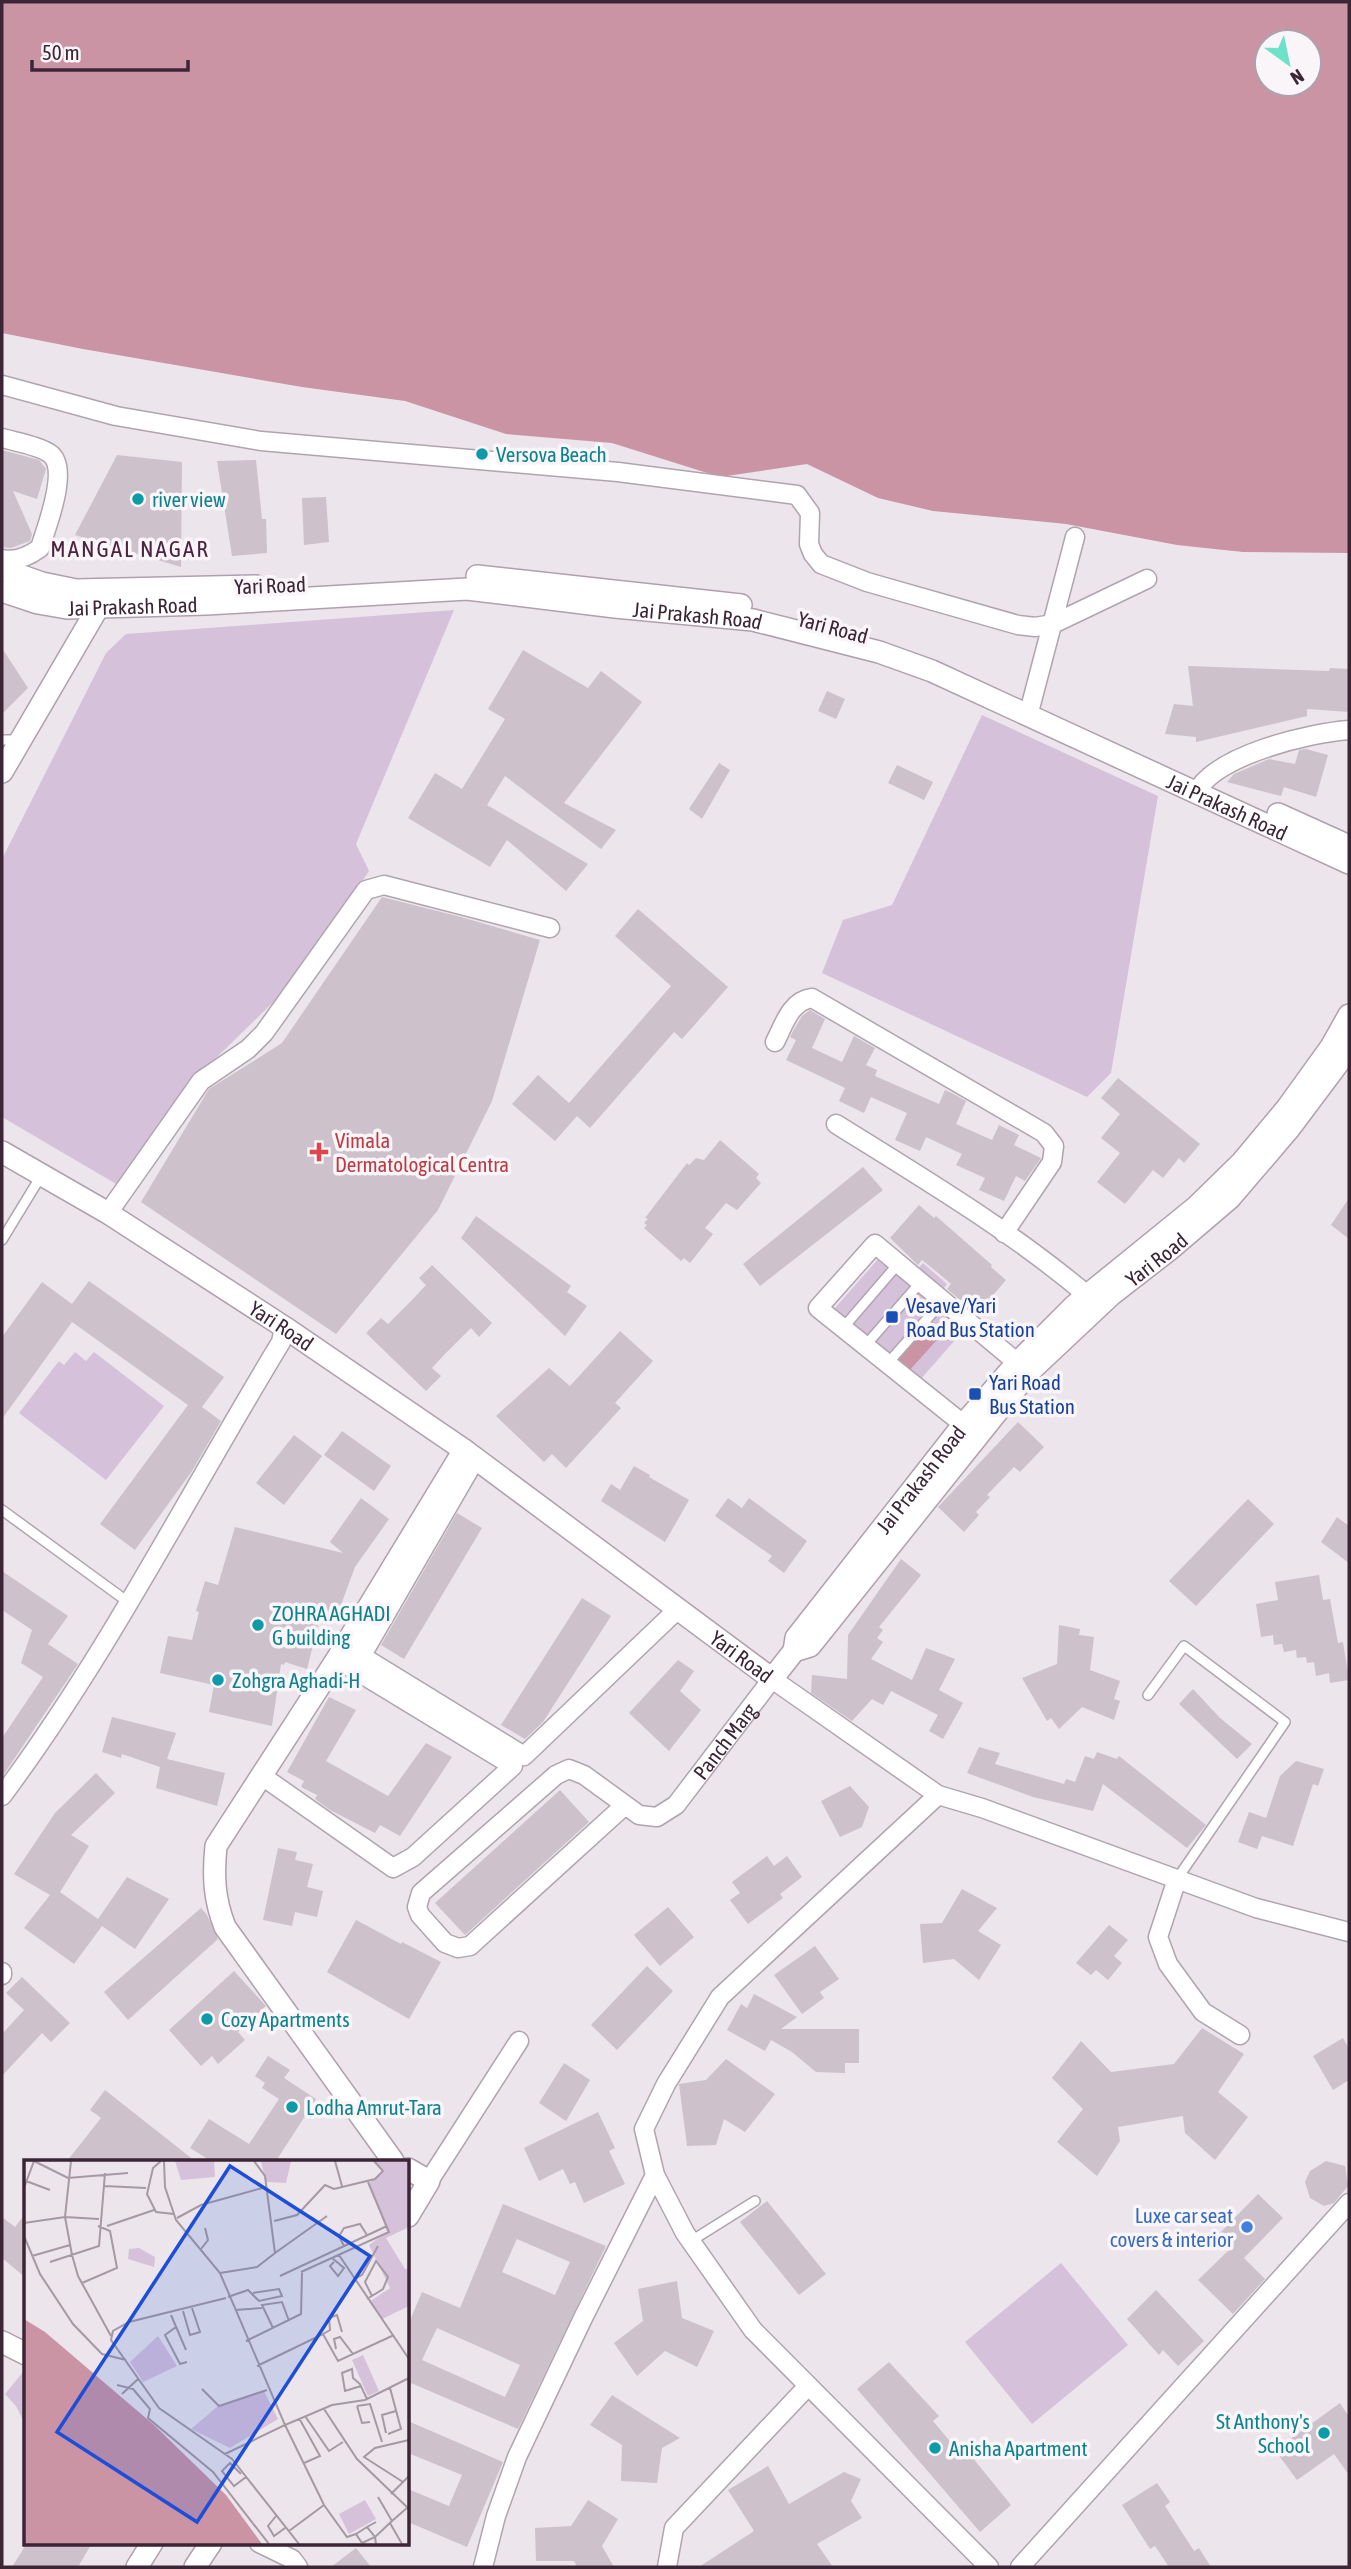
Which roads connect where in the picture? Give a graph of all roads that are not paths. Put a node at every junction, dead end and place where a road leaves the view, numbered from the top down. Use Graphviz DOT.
graph roads {
  1 [pos="2,385"];
  2 [pos="2,438"];
  3 [pos="1076,537"];
  4 [pos="2,559"];
  5 [pos="2,569"];
  6 [pos="1147,579"];
  7 [pos="2,591"];
  8 [pos="103,599"];
  9 [pos="1053,624"];
  10 [pos="1030,710"];
  11 [pos="1349,730"];
  12 [pos="11,740"];
  13 [pos="2,772"];
  14 [pos="1199,787"];
  15 [pos="1349,846"];
  16 [pos="1349,863"];
  17 [pos="550,928"];
  18 [pos="1349,1015"];
  19 [pos="775,1042"];
  20 [pos="1349,1049"];
  21 [pos="836,1124"];
  22 [pos="2,1152"];
  23 [pos="41,1176"];
  24 [pos="108,1213"];
  25 [pos="1004,1233"];
  26 [pos="2,1240"];
  27 [pos="898,1264"];
  28 [pos="920,1283"];
  29 [pos="1087,1295"];
  30 [pos="942,1302"];
  31 [pos="284,1327"];
  32 [pos="843,1328"];
  33 [pos="865,1346"];
  34 [pos="888,1363"];
  35 [pos="1023,1368"];
  36 [pos="970,1430"];
  37 [pos="470,1454"];
  38 [pos="2,1510"];
  39 [pos="128,1602"];
  40 [pos="678,1609"];
  41 [pos="794,1651"];
  42 [pos="348,1653"];
  43 [pos="772,1679"];
  44 [pos="1148,1695"];
  45 [pos="262,1776"];
  46 [pos="938,1795"];
  47 [pos="2,1796"];
  48 [pos="625,1805"];
  49 [pos="1177,1879"];
  50 [pos="1349,1932"];
  51 [pos="1240,2035"];
  52 [pos="519,2041"];
  53 [pos="391,2160"];
  54 [pos="410,2170"];
  55 [pos="655,2175"];
  56 [pos="429,2181"];
  57 [pos="755,2201"];
  58 [pos="1349,2203"];
  59 [pos="410,2213"];
  60 [pos="691,2241"];
  61 [pos="3,2345"];
  62 [pos="24,2353"];
  63 [pos="808,2386"];
  64 [pos="151,2544"];
  65 [pos="210,2544"];
  66 [pos="261,2544"];
  67 [pos="137,2567"];
  68 [pos="195,2567"];
  69 [pos="298,2567"];
  70 [pos="483,2567"];
  71 [pos="667,2567"];
  72 [pos="989,2567"];
  73 [pos="1020,2567"];
  1 -- 9 [label="street"];
  2 -- 4 [label="street"];
  3 -- 9 [label="street"];
  5 -- 8 [label="main road, Jai Prakash Road"];
  6 -- 9 [label="street"];
  7 -- 8 [label="main road, Jai Prakash Road"];
  8 -- 10 [label="main road, Jai Prakash Road"];
  8 -- 12 [label="main road"];
  9 -- 10 [label="street"];
  10 -- 14 [label="main road, Jai Prakash Road"];
  11 -- 14 [label="street"];
  12 -- 13 [label="main road"];
  14 -- 15 [label="main road"];
  14 -- 16 [label="main road, Jai Prakash Road"];
  17 -- 24 [label="street"];
  18 -- 29 [label="main road, Jai Prakash Road"];
  19 -- 25 [label="street"];
  20 -- 35 [label="main road, Yari Road"];
  21 -- 25 [label="street"];
  22 -- 23 [label="main road, Yari Road"];
  23 -- 24 [label="main road, Yari Road"];
  23 -- 26 [label="lane"];
  24 -- 31 [label="main road, Yari Road"];
  25 -- 29 [label="street"];
  27 -- 28 [label="street"];
  27 -- 32 [label="lane"];
  27 -- 32 [label="street"];
  28 -- 30 [label="street"];
  28 -- 33 [label="lane"];
  29 -- 35 [label="main road, Jai Prakash Road"];
  30 -- 34 [label="lane"];
  30 -- 35 [label="street"];
  31 -- 37 [label="main road, Yari Road"];
  31 -- 39 [label="street"];
  32 -- 33 [label="street"];
  33 -- 34 [label="street"];
  34 -- 36 [label="street"];
  35 -- 36 [label="main road, Jai Prakash Road"];
  36 -- 41 [label="main road, Jai Prakash Road"];
  37 -- 40 [label="main road, Yari Road"];
  37 -- 42 [label="main road"];
  38 -- 39 [label="lane"];
  39 -- 47 [label="street"];
  40 -- 42 [label="street"];
  40 -- 43 [label="main road, Yari Road"];
  41 -- 43 [label="main road, Yari Road"];
  42 -- 45 [label="main road"];
  42 -- 45 [label="street"];
  43 -- 46 [label="street"];
  43 -- 48 [label="street, Panch Marg"];
  44 -- 49 [label="lane"];
  45 -- 53 [label="main road"];
  46 -- 49 [label="street"];
  46 -- 55 [label="street"];
  48 -- 48 [label="street"];
  49 -- 50 [label="street"];
  49 -- 51 [label="street"];
  52 -- 56 [label="street"];
  54 -- 56 [label="main road"];
  55 -- 60 [label="street"];
  55 -- 70 [label="street"];
  56 -- 59 [label="main road"];
  57 -- 60 [label="lane"];
  58 -- 73 [label="street"];
  60 -- 63 [label="street"];
  61 -- 62 [label="main road"];
  63 -- 71 [label="street"];
  63 -- 72 [label="street"];
  64 -- 67 [label="main road"];
  65 -- 68 [label="main road"];
  66 -- 69 [label="street"];
}
